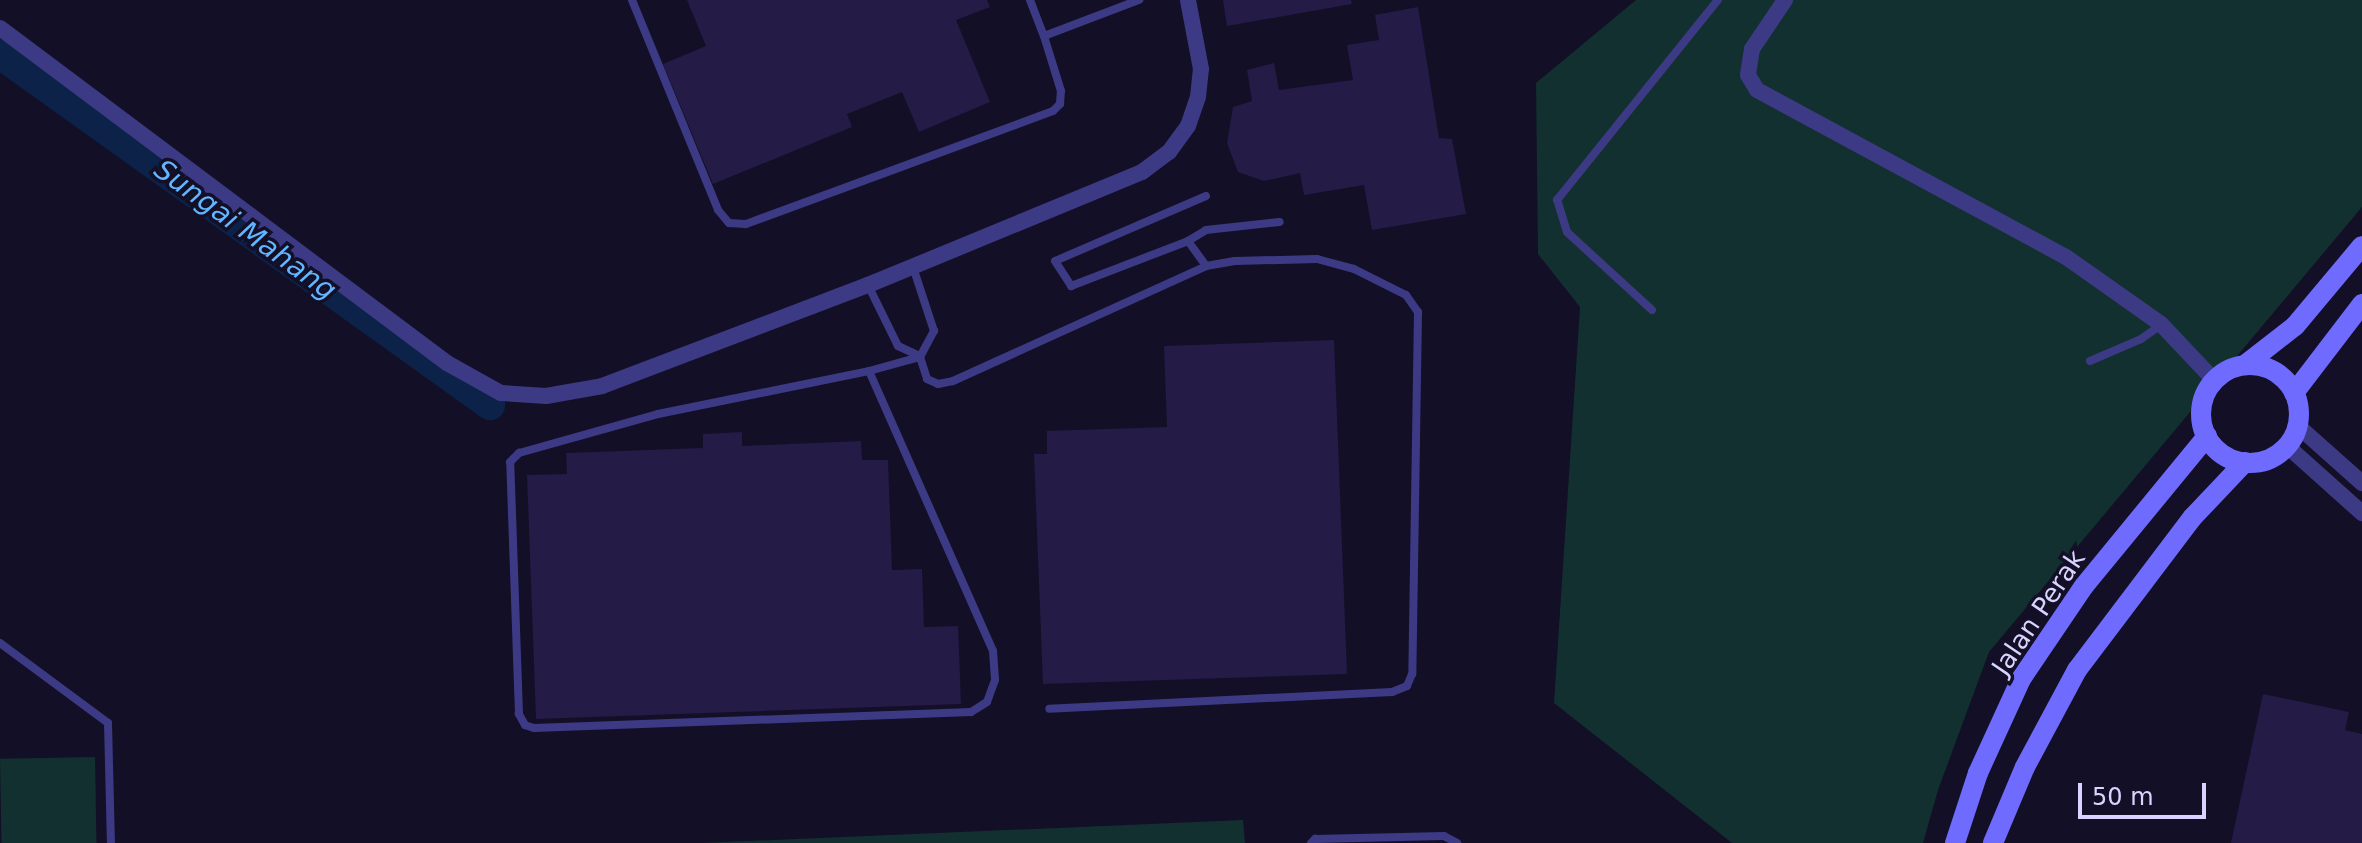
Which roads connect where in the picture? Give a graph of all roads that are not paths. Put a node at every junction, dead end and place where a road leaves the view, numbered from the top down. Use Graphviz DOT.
graph roads {
  1 [pos="632,0"];
  2 [pos="1030,0"];
  3 [pos="1139,0"];
  4 [pos="1188,0"];
  5 [pos="1718,0"];
  6 [pos="1785,0"];
  7 [pos="0,28"];
  8 [pos="1044,36"];
  9 [pos="1206,196"];
  10 [pos="1280,222"];
  11 [pos="1188,241"];
  12 [pos="2362,246"];
  13 [pos="1206,266"];
  14 [pos="913,267"];
  15 [pos="868,285"];
  16 [pos="2362,304"];
  17 [pos="1652,310"];
  18 [pos="2161,324"];
  19 [pos="920,357"];
  20 [pos="2090,361"];
  21 [pos="2245,365"];
  22 [pos="869,371"];
  23 [pos="2214,380"];
  24 [pos="2294,393"];
  25 [pos="2298,426"];
  26 [pos="2207,436"];
  27 [pos="2287,446"];
  28 [pos="2245,462"];
  29 [pos="2362,483"];
  30 [pos="2362,513"];
  31 [pos="0,643"];
  32 [pos="1049,709"];
  33 [pos="111,843"];
  34 [pos="1311,843"];
  35 [pos="1457,843"];
  36 [pos="1955,843"];
  37 [pos="1993,843"];
  1 -- 8 [label="lane"];
  2 -- 8 [label="lane"];
  3 -- 8 [label="lane"];
  4 -- 14 [label="street"];
  5 -- 17 [label="lane"];
  6 -- 18 [label="street"];
  7 -- 15 [label="street"];
  9 -- 11 [label="lane"];
  10 -- 11 [label="lane"];
  11 -- 13 [label="lane"];
  12 -- 21 [label="main road"];
  13 -- 19 [label="lane"];
  13 -- 32 [label="lane"];
  14 -- 15 [label="street"];
  14 -- 19 [label="lane"];
  15 -- 19 [label="lane"];
  16 -- 24 [label="main road"];
  18 -- 20 [label="lane"];
  18 -- 23 [label="street"];
  19 -- 22 [label="lane"];
  21 -- 23 [label="main road"];
  21 -- 24 [label="main road"];
  22 -- 22 [label="lane"];
  23 -- 26 [label="main road"];
  24 -- 25 [label="main road"];
  25 -- 27 [label="main road"];
  25 -- 29 [label="street"];
  26 -- 28 [label="main road"];
  26 -- 36 [label="main road, Jalan Perak"];
  27 -- 28 [label="main road"];
  27 -- 30 [label="street"];
  28 -- 37 [label="main road"];
  31 -- 33 [label="lane"];
  34 -- 35 [label="lane"];
}
